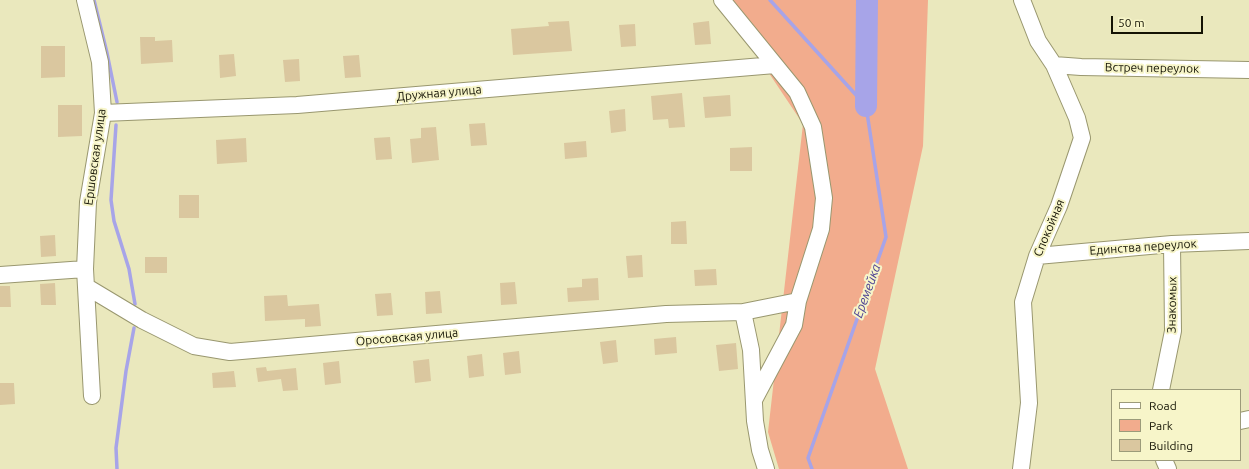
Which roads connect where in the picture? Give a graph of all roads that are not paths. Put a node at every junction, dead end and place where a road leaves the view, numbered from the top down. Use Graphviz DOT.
graph roads {
  1 [pos="85,0"];
  2 [pos="722,0"];
  3 [pos="1022,0"];
  4 [pos="775,65"];
  5 [pos="1054,65"];
  6 [pos="1249,70"];
  7 [pos="103,113"];
  8 [pos="1249,241"];
  9 [pos="1172,244"];
  10 [pos="1036,256"];
  11 [pos="85,269"];
  12 [pos="0,275"];
  13 [pos="87,287"];
  14 [pos="798,301"];
  15 [pos="743,312"];
  16 [pos="1161,389"];
  17 [pos="92,396"];
  18 [pos="754,400"];
  19 [pos="766,469"];
  20 [pos="1021,469"];
  1 -- 7 [label="street, Ершовская улица"];
  2 -- 4 [label="street"];
  3 -- 5 [label="street, Спокойная"];
  4 -- 7 [label="street, Дружная улица"];
  4 -- 14 [label="street"];
  5 -- 6 [label="street, Встреч переулок"];
  5 -- 10 [label="street, Спокойная"];
  7 -- 11 [label="street, Ершовская улица"];
  8 -- 9 [label="street, Единства переулок"];
  9 -- 10 [label="street, Единства переулок"];
  9 -- 16 [label="street, Знакомых"];
  10 -- 20 [label="street, Спокойная"];
  11 -- 12 [label="street"];
  11 -- 13 [label="street, Ершовская улица"];
  13 -- 15 [label="street, Оросовская улица"];
  13 -- 17 [label="street, Ершовская улица"];
  14 -- 15 [label="street, Оросовская улица"];
  14 -- 18 [label="street"];
  15 -- 18 [label="street"];
  18 -- 19 [label="street"];
}
